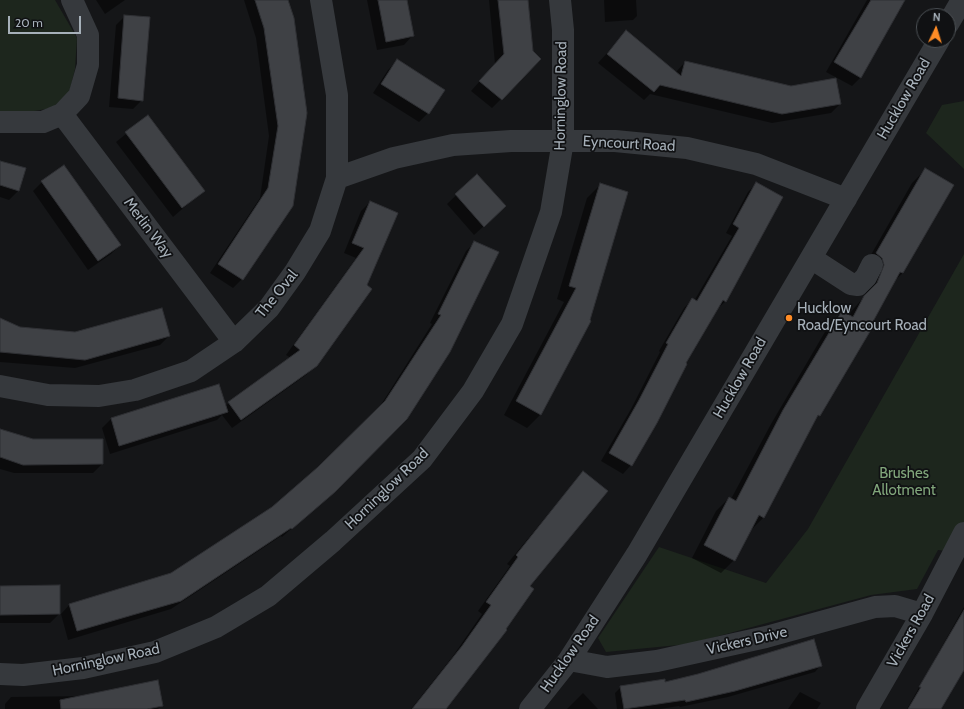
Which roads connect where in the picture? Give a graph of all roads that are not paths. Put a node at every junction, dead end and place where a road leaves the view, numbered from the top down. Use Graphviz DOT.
graph roads {
  1 [pos="72,0"];
  2 [pos="321,0"];
  3 [pos="560,0"];
  4 [pos="962,0"];
  5 [pos="956,10"];
  6 [pos="934,48"];
  7 [pos="62,114"];
  8 [pos="0,122"];
  9 [pos="563,141"];
  10 [pos="337,178"];
  11 [pos="846,199"];
  12 [pos="811,258"];
  13 [pos="872,266"];
  14 [pos="234,342"];
  15 [pos="0,386"];
  16 [pos="959,543"];
  17 [pos="922,614"];
  18 [pos="569,660"];
  19 [pos="0,674"];
  20 [pos="530,709"];
  21 [pos="867,709"];
  1 -- 7 [label="street"];
  2 -- 10 [label="street, The Oval"];
  3 -- 9 [label="street, Horninglow Road"];
  4 -- 5 [label="street"];
  6 -- 11 [label="street, Hucklow Road"];
  7 -- 8 [label="street"];
  7 -- 14 [label="street, Merlin Way"];
  9 -- 10 [label="street, Eyncourt Road"];
  9 -- 11 [label="street, Eyncourt Road"];
  9 -- 19 [label="street, Horninglow Road"];
  10 -- 14 [label="street, The Oval"];
  11 -- 12 [label="street, Hucklow Road"];
  12 -- 13 [label="street"];
  12 -- 18 [label="street, Hucklow Road"];
  14 -- 15 [label="street, The Oval"];
  16 -- 17 [label="street, Vickers Road"];
  17 -- 18 [label="street, Vickers Drive"];
  17 -- 21 [label="street, Vickers Road"];
  18 -- 20 [label="street, Hucklow Road"];
}
